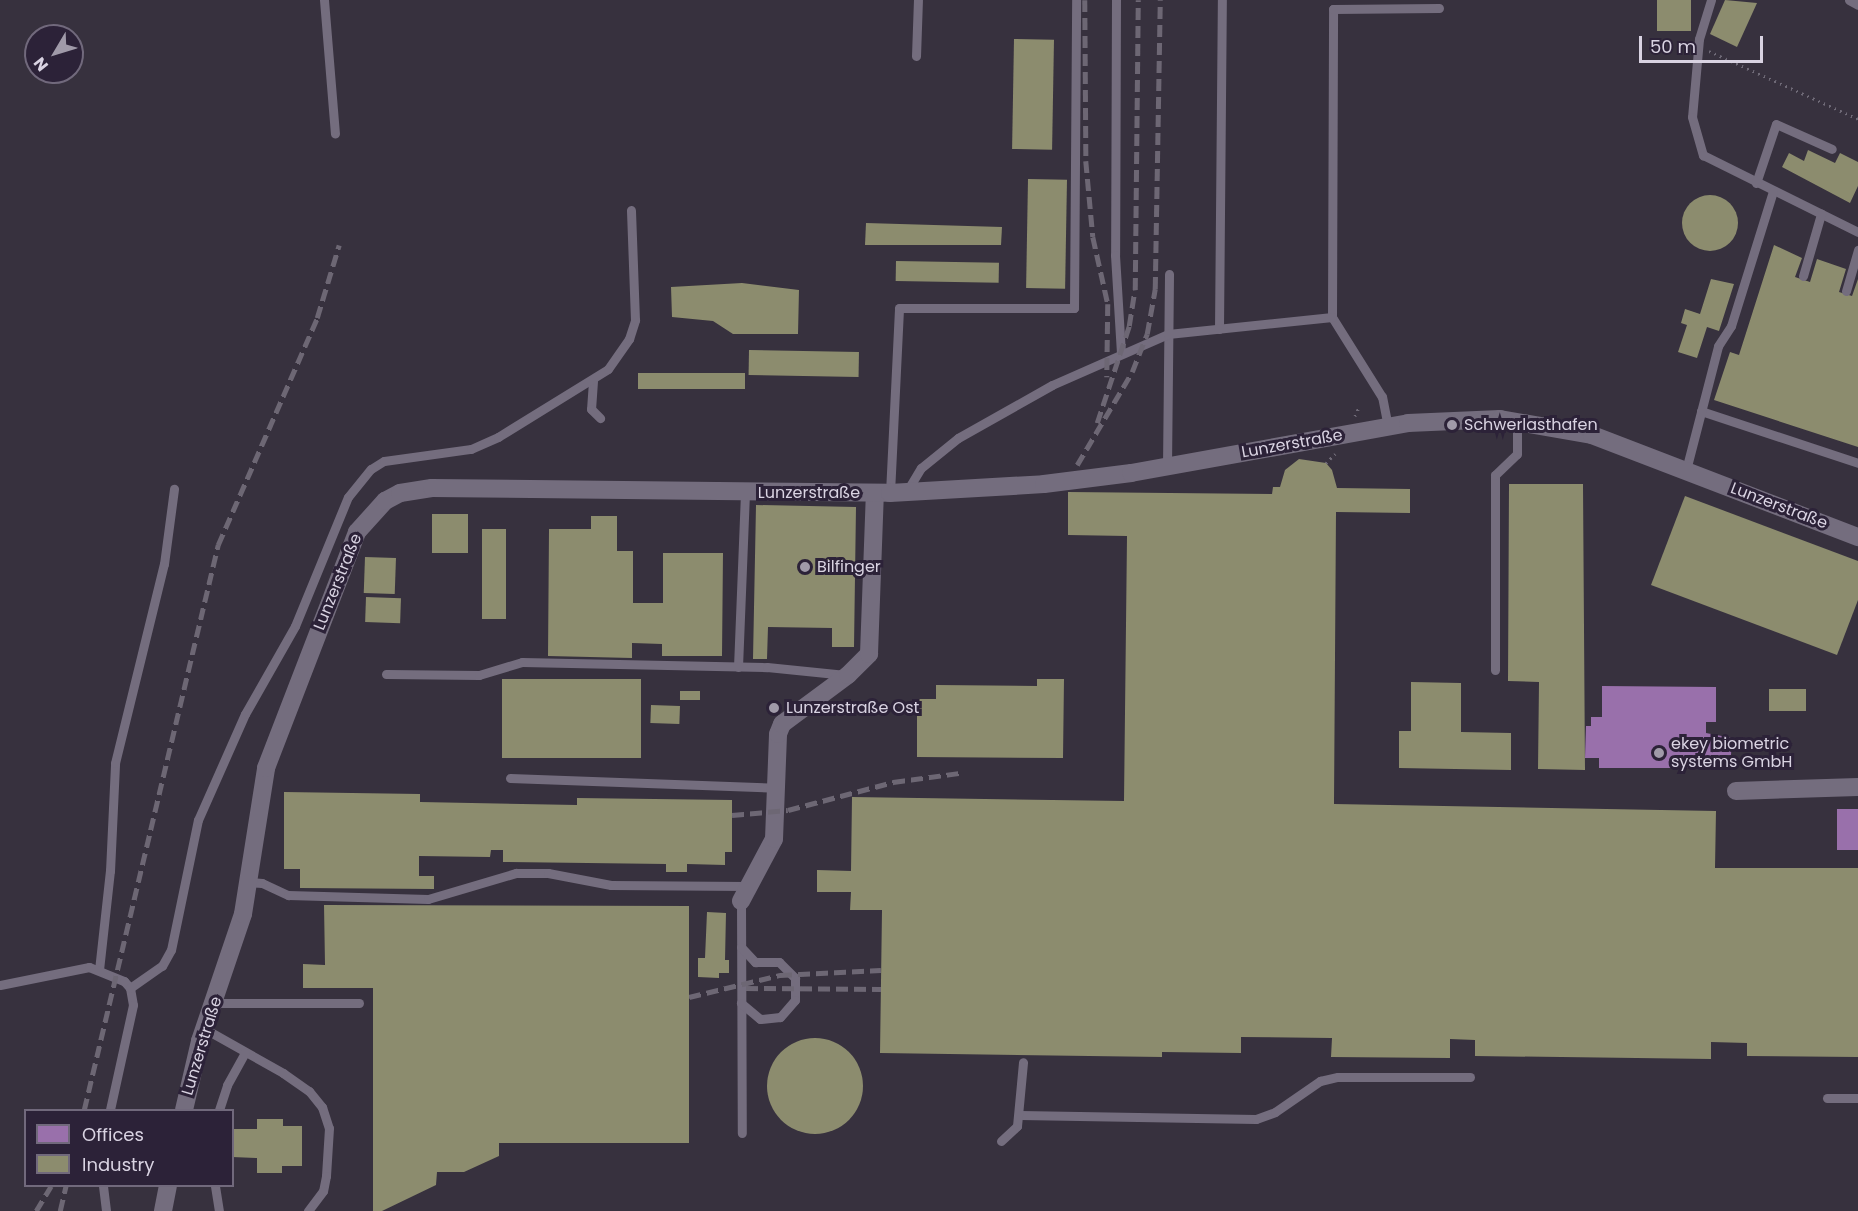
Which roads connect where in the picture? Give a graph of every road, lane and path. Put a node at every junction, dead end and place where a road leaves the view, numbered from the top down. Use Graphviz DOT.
graph roads {
  1 [pos="324,0"];
  2 [pos="918,0"];
  3 [pos="1076,0"];
  4 [pos="1116,0"];
  5 [pos="1222,0"];
  6 [pos="1710,0"];
  7 [pos="1849,0"];
  8 [pos="1332,4"];
  9 [pos="1858,4"];
  10 [pos="1439,8"];
  11 [pos="1698,46"];
  12 [pos="916,56"];
  13 [pos="1858,119"];
  14 [pos="335,134"];
  15 [pos="1832,149"];
  16 [pos="1756,183"];
  17 [pos="1773,191"];
  18 [pos="631,210"];
  19 [pos="1821,214"];
  20 [pos="1858,232"];
  21 [pos="1858,250"];
  22 [pos="1169,274"];
  23 [pos="1803,276"];
  24 [pos="1846,291"];
  25 [pos="1332,317"];
  26 [pos="1219,329"];
  27 [pos="1168,334"];
  28 [pos="1121,354"];
  29 [pos="592,381"];
  30 [pos="1701,411"];
  31 [pos="600,418"];
  32 [pos="1517,421"];
  33 [pos="1389,427"];
  34 [pos="1858,463"];
  35 [pos="1167,467"];
  36 [pos="1686,471"];
  37 [pos="174,489"];
  38 [pos="745,493"];
  39 [pos="890,493"];
  40 [pos="1858,537"];
  41 [pos="738,667"];
  42 [pos="1494,670"];
  43 [pos="386,674"];
  44 [pos="848,675"];
  45 [pos="510,778"];
  46 [pos="1858,787"];
  47 [pos="777,788"];
  48 [pos="1736,791"];
  49 [pos="248,882"];
  50 [pos="744,894"];
  51 [pos="741,947"];
  52 [pos="99,970"];
  53 [pos="0,986"];
  54 [pos="130,988"];
  55 [pos="214,1002"];
  56 [pos="359,1003"];
  57 [pos="741,1003"];
  58 [pos="205,1029"];
  59 [pos="245,1053"];
  60 [pos="1023,1062"];
  61 [pos="1470,1077"];
  62 [pos="1827,1098"];
  63 [pos="1858,1098"];
  64 [pos="110,1109"];
  65 [pos="184,1109"];
  66 [pos="219,1109"];
  67 [pos="1020,1115"];
  68 [pos="742,1133"];
  69 [pos="1001,1141"];
  70 [pos="103,1187"];
  71 [pos="168,1187"];
  72 [pos="215,1187"];
  73 [pos="106,1211"];
  74 [pos="163,1211"];
  75 [pos="219,1211"];
  76 [pos="308,1211"];
  1 -- 14 [label="lane"];
  2 -- 12 [label="lane"];
  3 -- 39 [label="lane"];
  4 -- 28 [label="lane"];
  5 -- 26 [label="lane"];
  6 -- 11 [label="lane"];
  7 -- 9 [label="lane"];
  8 -- 10 [label="lane"];
  8 -- 25 [label="lane"];
  11 -- 13 [label="path"];
  11 -- 16 [label="lane"];
  15 -- 16 [label="lane"];
  16 -- 17 [label="lane"];
  17 -- 19 [label="lane"];
  17 -- 30 [label="lane"];
  18 -- 29 [label="lane"];
  19 -- 20 [label="lane"];
  19 -- 23 [label="lane"];
  21 -- 24 [label="lane"];
  22 -- 27 [label="lane"];
  25 -- 26 [label="lane"];
  25 -- 33 [label="lane"];
  26 -- 27 [label="lane"];
  27 -- 28 [label="lane"];
  27 -- 35 [label="lane"];
  28 -- 39 [label="lane"];
  29 -- 31 [label="lane"];
  29 -- 54 [label="lane"];
  30 -- 34 [label="lane"];
  30 -- 36 [label="lane"];
  32 -- 33 [label="street, Lunzerstraße"];
  32 -- 36 [label="street, Lunzerstraße"];
  32 -- 42 [label="lane"];
  33 -- 35 [label="street, Lunzerstraße"];
  35 -- 39 [label="street, Lunzerstraße"];
  36 -- 40 [label="street, Lunzerstraße"];
  37 -- 52 [label="lane"];
  38 -- 39 [label="street, Lunzerstraße"];
  38 -- 41 [label="lane"];
  38 -- 49 [label="street, Lunzerstraße"];
  39 -- 44 [label="street"];
  41 -- 43 [label="lane"];
  41 -- 44 [label="lane"];
  44 -- 47 [label="street"];
  45 -- 47 [label="lane"];
  46 -- 48 [label="street"];
  47 -- 50 [label="street"];
  49 -- 50 [label="lane"];
  49 -- 55 [label="street, Lunzerstraße"];
  50 -- 51 [label="lane"];
  51 -- 57 [label="lane"];
  51 -- 57 [label="lane"];
  52 -- 53 [label="lane"];
  52 -- 54 [label="lane"];
  54 -- 64 [label="lane"];
  55 -- 56 [label="lane"];
  55 -- 58 [label="street, Lunzerstraße"];
  57 -- 68 [label="lane"];
  58 -- 59 [label="lane"];
  58 -- 65 [label="street, Lunzerstraße"];
  59 -- 66 [label="lane"];
  59 -- 76 [label="lane"];
  60 -- 67 [label="lane"];
  61 -- 67 [label="lane"];
  62 -- 63 [label="lane"];
  67 -- 69 [label="lane"];
  70 -- 73 [label="lane"];
  71 -- 74 [label="street"];
  72 -- 75 [label="lane"];
}
